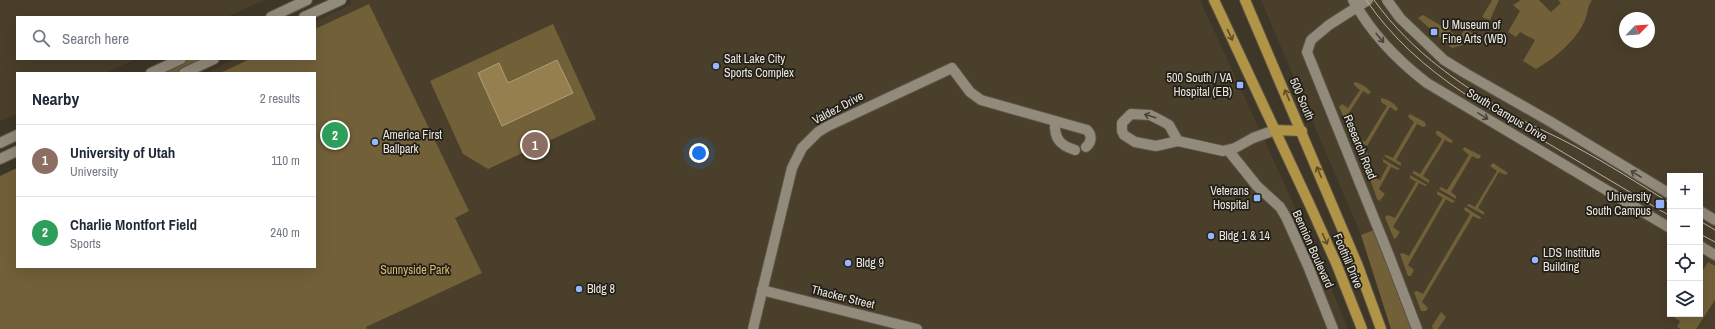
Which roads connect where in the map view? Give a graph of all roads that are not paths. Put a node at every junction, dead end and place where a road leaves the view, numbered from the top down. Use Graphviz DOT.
graph roads {
  1 [pos="307,0"];
  2 [pos="341,0"];
  3 [pos="1214,0"];
  4 [pos="1245,0"];
  5 [pos="1367,0"];
  6 [pos="1387,0"];
  7 [pos="1355,4"];
  8 [pos="273,16"];
  9 [pos="306,16"];
  10 [pos="179,60"];
  11 [pos="212,60"];
  12 [pos="153,72"];
  13 [pos="186,72"];
  14 [pos="1055,121"];
  15 [pos="1275,130"];
  16 [pos="1302,131"];
  17 [pos="16,135"];
  18 [pos="1178,141"];
  19 [pos="0,143"];
  20 [pos="1086,147"];
  21 [pos="1075,150"];
  22 [pos="1228,150"];
  23 [pos="16,151"];
  24 [pos="0,159"];
  25 [pos="1667,192"];
  26 [pos="1334,208"];
  27 [pos="1703,213"];
  28 [pos="1715,220"];
  29 [pos="1667,226"];
  30 [pos="1703,248"];
  31 [pos="1715,255"];
  32 [pos="762,290"];
  33 [pos="753,329"];
  34 [pos="917,329"];
  35 [pos="1333,329"];
  36 [pos="1362,329"];
  37 [pos="1381,329"];
  38 [pos="1417,329"];
  1 -- 8 [label="street"];
  2 -- 9 [label="street"];
  3 -- 15 [label="main road, one-way"];
  16 -- 4 [label="main road, 500 South, one-way"];
  5 -- 7 [label="street, Research Road"];
  25 -- 6 [label="street, South Campus Drive, one-way"];
  7 -- 29 [label="street, South Campus Drive, one-way"];
  7 -- 38 [label="street, Research Road"];
  10 -- 12 [label="street"];
  11 -- 13 [label="street"];
  14 -- 20 [label="street, Valdez Drive"];
  14 -- 21 [label="street"];
  14 -- 32 [label="street, Valdez Drive"];
  15 -- 16 [label="main road"];
  15 -- 22 [label="street"];
  15 -- 36 [label="main road, Foothill Drive, one-way"];
  26 -- 16 [label="main road, 500 South, one-way"];
  17 -- 19 [label="street"];
  18 -- 18 [label="street, one-way"];
  18 -- 22 [label="street"];
  22 -- 35 [label="street, Bennion Boulevard"];
  23 -- 24 [label="street"];
  26 -- 37 [label="main road, Foothill Drive"];
  27 -- 28 [label="street"];
  30 -- 31 [label="street"];
  32 -- 33 [label="street, Valdez Drive"];
  32 -- 34 [label="street, Thacker Street"];
}
